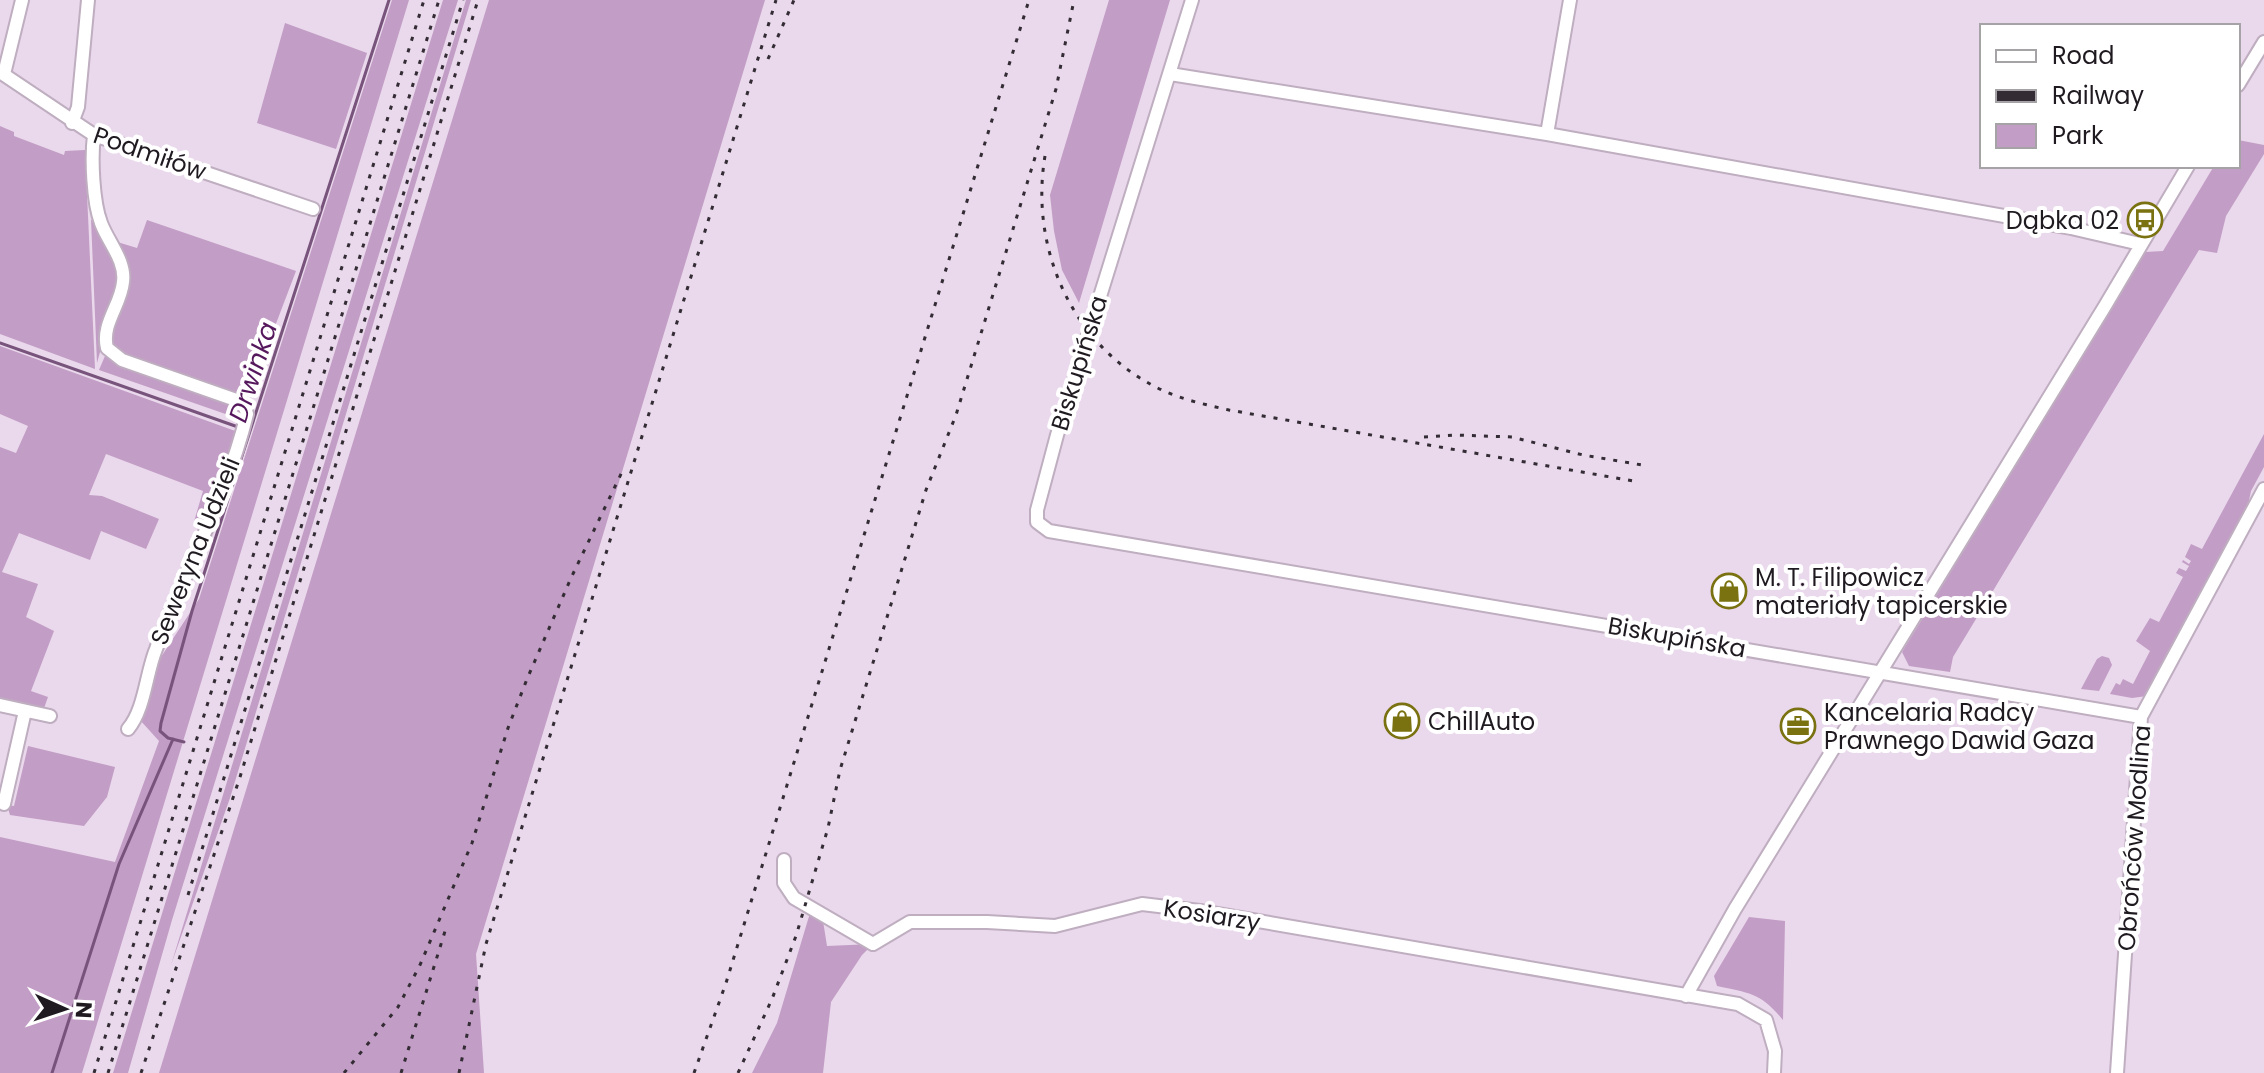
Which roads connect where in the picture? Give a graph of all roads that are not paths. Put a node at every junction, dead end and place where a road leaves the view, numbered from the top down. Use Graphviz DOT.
graph roads {
  1 [pos="22,0"];
  2 [pos="88,0"];
  3 [pos="1192,0"];
  4 [pos="1570,0"];
  5 [pos="2264,42"];
  6 [pos="2,73"];
  7 [pos="1170,74"];
  8 [pos="2240,82"];
  9 [pos="72,123"];
  10 [pos="1547,134"];
  11 [pos="94,135"];
  12 [pos="2187,168"];
  13 [pos="313,209"];
  14 [pos="2140,244"];
  15 [pos="2264,489"];
  16 [pos="1881,671"];
  17 [pos="0,705"];
  18 [pos="25,711"];
  19 [pos="50,716"];
  20 [pos="2141,717"];
  21 [pos="128,729"];
  22 [pos="4,804"];
  23 [pos="784,860"];
  24 [pos="1686,996"];
  25 [pos="1774,1073"];
  26 [pos="2117,1073"];
  1 -- 6 [label="street"];
  2 -- 9 [label="street"];
  3 -- 7 [label="street"];
  4 -- 10 [label="street"];
  5 -- 8 [label="street"];
  6 -- 9 [label="street, Podmiłów"];
  7 -- 10 [label="street"];
  7 -- 16 [label="street, Biskupińska"];
  9 -- 11 [label="street, Podmiłów"];
  10 -- 14 [label="street"];
  11 -- 13 [label="street, Podmiłów"];
  11 -- 21 [label="street, Seweryna Udzieli"];
  12 -- 14 [label="street"];
  14 -- 16 [label="street"];
  15 -- 20 [label="street, Obrońców Modlina"];
  16 -- 20 [label="street, Biskupińska"];
  16 -- 24 [label="street"];
  17 -- 18 [label="street"];
  18 -- 19 [label="street"];
  18 -- 22 [label="street"];
  20 -- 26 [label="street, Obrońców Modlina"];
  23 -- 24 [label="street, Kosiarzy"];
  24 -- 25 [label="street"];
}
